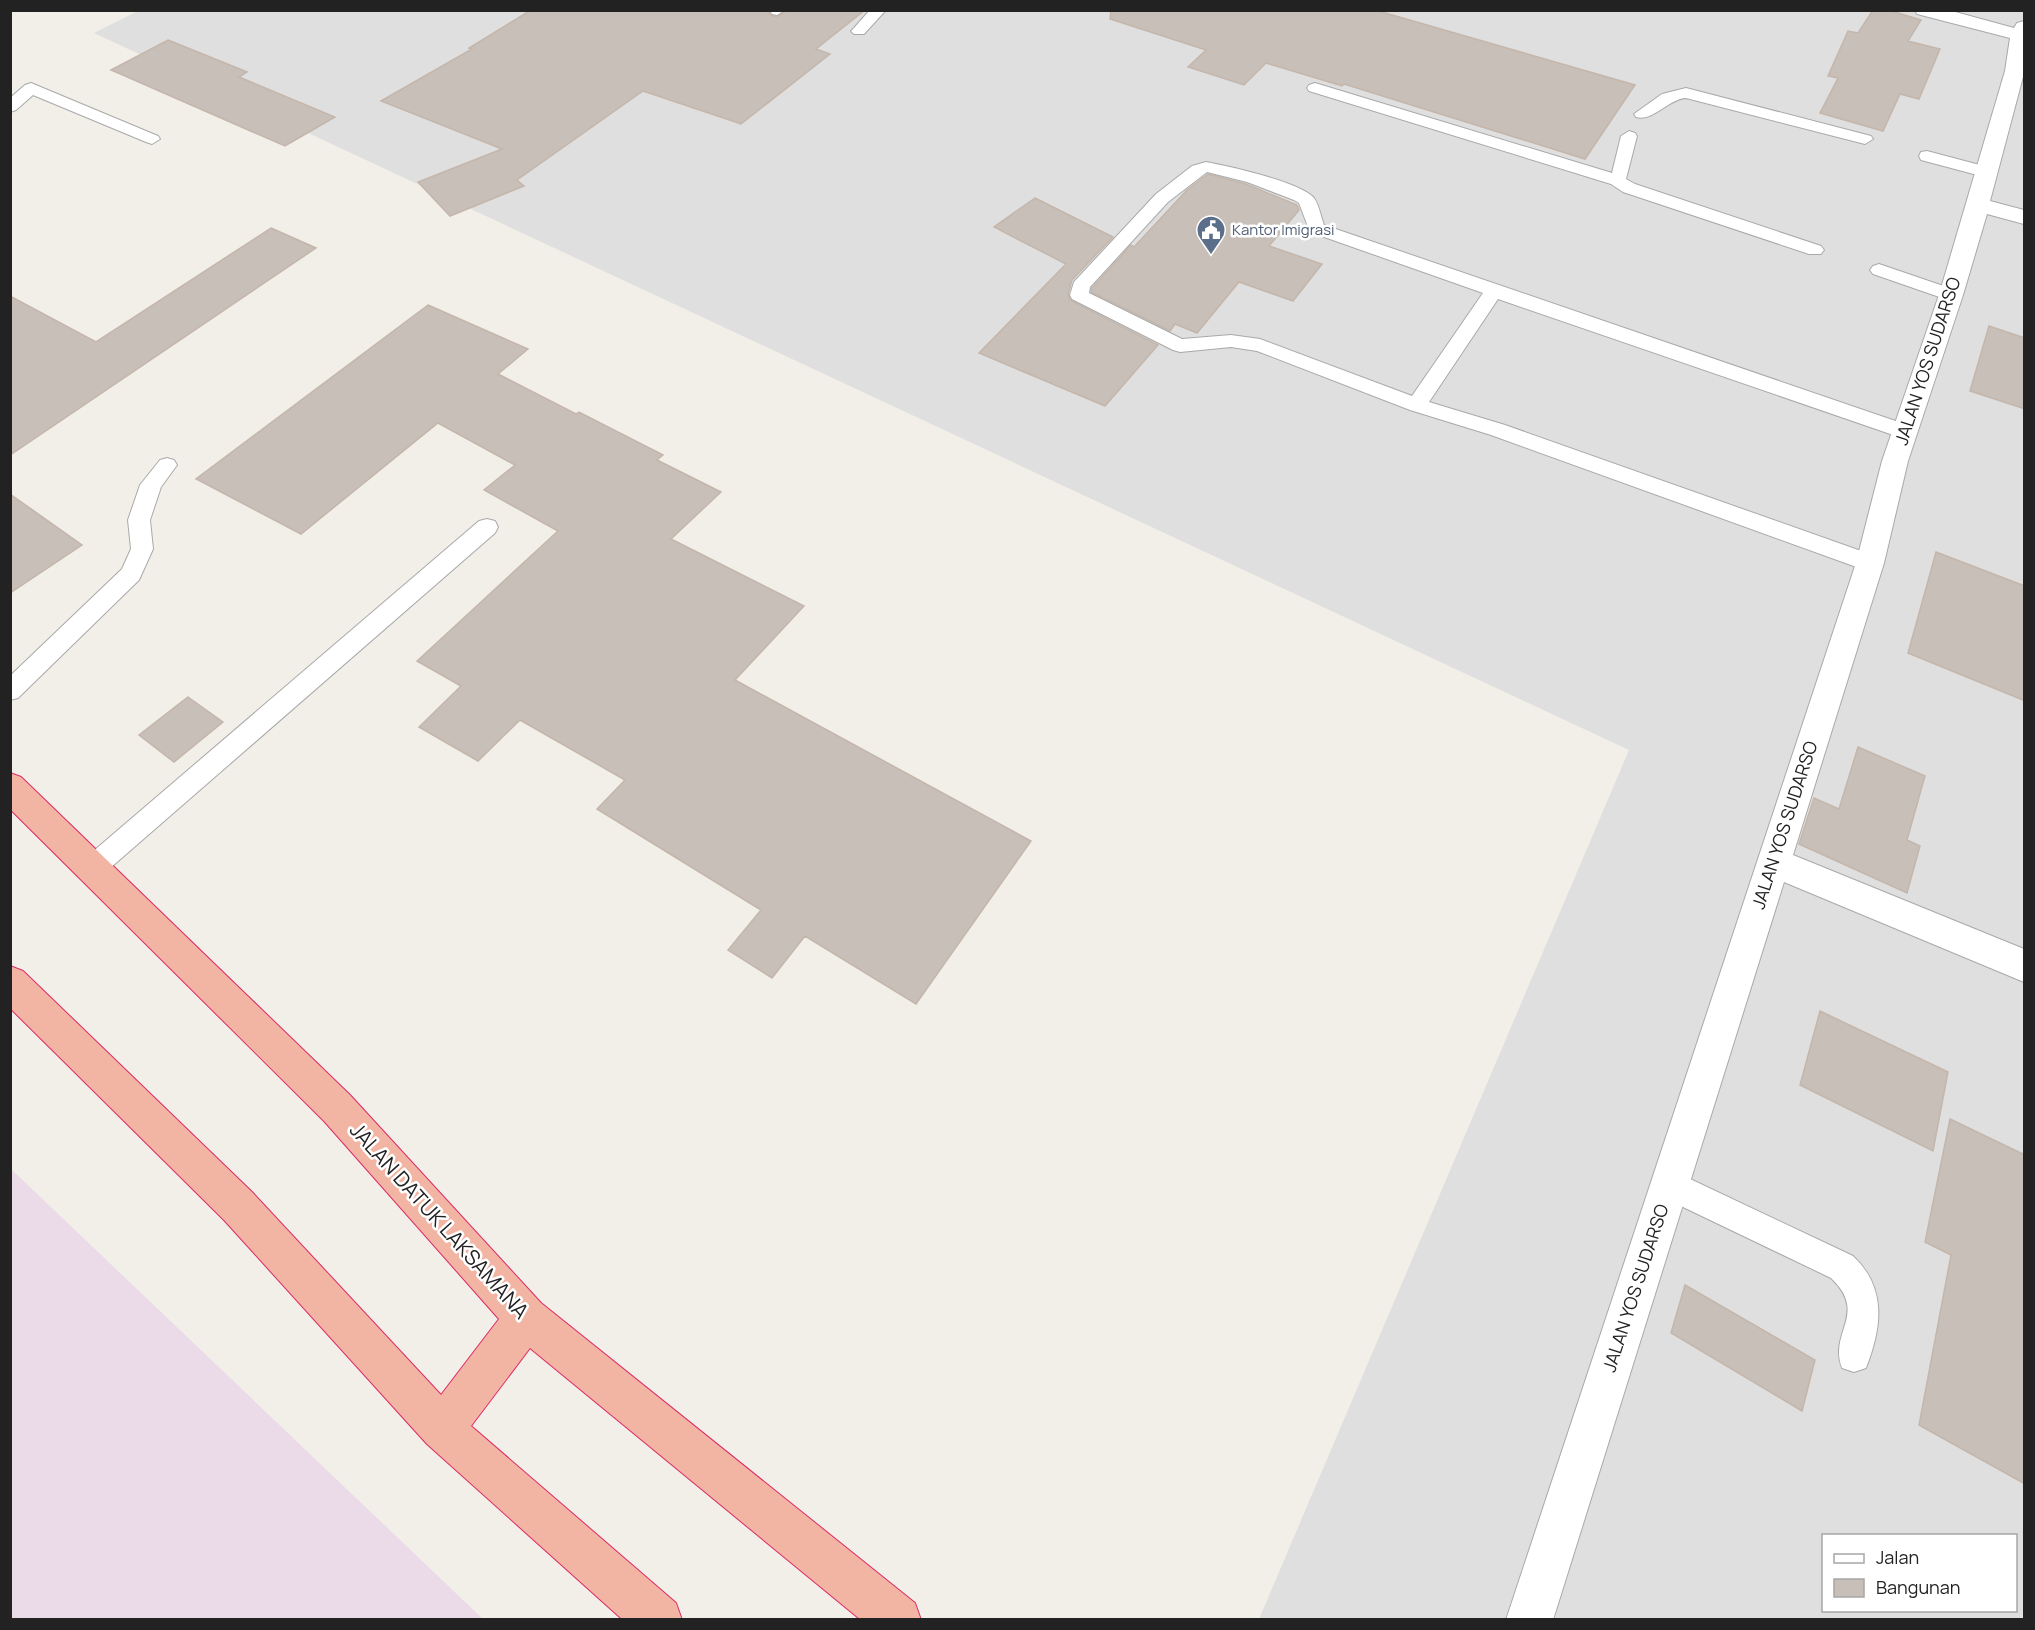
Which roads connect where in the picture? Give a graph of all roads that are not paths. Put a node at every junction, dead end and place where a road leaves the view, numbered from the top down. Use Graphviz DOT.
graph roads {
  1 [pos="879,10"];
  2 [pos="1924,10"];
  3 [pos="860,31"];
  4 [pos="2023,31"];
  5 [pos="2020,72"];
  6 [pos="10,79"];
  7 [pos="31,88"];
  8 [pos="1315,88"];
  9 [pos="10,107"];
  10 [pos="1642,114"];
  11 [pos="1629,136"];
  12 [pos="152,139"];
  13 [pos="1864,139"];
  14 [pos="1927,156"];
  15 [pos="1985,172"];
  16 [pos="1617,180"];
  17 [pos="1978,205"];
  18 [pos="2025,217"];
  19 [pos="1815,250"];
  20 [pos="1879,270"];
  21 [pos="1494,291"];
  22 [pos="1951,295"];
  23 [pos="1417,405"];
  24 [pos="1906,432"];
  25 [pos="167,465"];
  26 [pos="487,527"];
  27 [pos="1870,563"];
  28 [pos="10,691"];
  29 [pos="10,787"];
  30 [pos="1773,862"];
  31 [pos="92,868"];
  32 [pos="2025,966"];
  33 [pos="10,983"];
  34 [pos="1669,1184"];
  35 [pos="526,1318"];
  36 [pos="1854,1356"];
  37 [pos="442,1429"];
  38 [pos="659,1620"];
  39 [pos="898,1620"];
  40 [pos="1528,1620"];
  1 -- 3 [label="lane"];
  2 -- 4 [label="street"];
  4 -- 5 [label="street, JALAN YOS SUDARSO"];
  5 -- 15 [label="street, JALAN YOS SUDARSO"];
  6 -- 7 [label="lane"];
  7 -- 9 [label="lane"];
  7 -- 12 [label="lane"];
  8 -- 16 [label="lane"];
  10 -- 13 [label="lane"];
  11 -- 16 [label="lane"];
  14 -- 15 [label="lane"];
  15 -- 17 [label="street, JALAN YOS SUDARSO"];
  16 -- 19 [label="lane"];
  17 -- 18 [label="street"];
  17 -- 22 [label="street, JALAN YOS SUDARSO"];
  20 -- 22 [label="lane"];
  21 -- 23 [label="lane"];
  21 -- 23 [label="lane"];
  21 -- 24 [label="lane"];
  22 -- 24 [label="street, JALAN YOS SUDARSO"];
  23 -- 27 [label="lane"];
  24 -- 27 [label="street, JALAN YOS SUDARSO"];
  25 -- 28 [label="lane"];
  26 -- 31 [label="lane"];
  27 -- 30 [label="street, JALAN YOS SUDARSO"];
  29 -- 31 [label="highway, JALAN DATUK LAKSAMANA"];
  30 -- 32 [label="street"];
  30 -- 34 [label="street, JALAN YOS SUDARSO"];
  31 -- 35 [label="highway, JALAN DATUK LAKSAMANA"];
  33 -- 37 [label="highway"];
  34 -- 36 [label="lane"];
  34 -- 40 [label="street, JALAN YOS SUDARSO"];
  35 -- 37 [label="highway"];
  35 -- 39 [label="highway, JALAN DATUK LAKSAMANA"];
  37 -- 38 [label="highway"];
}
